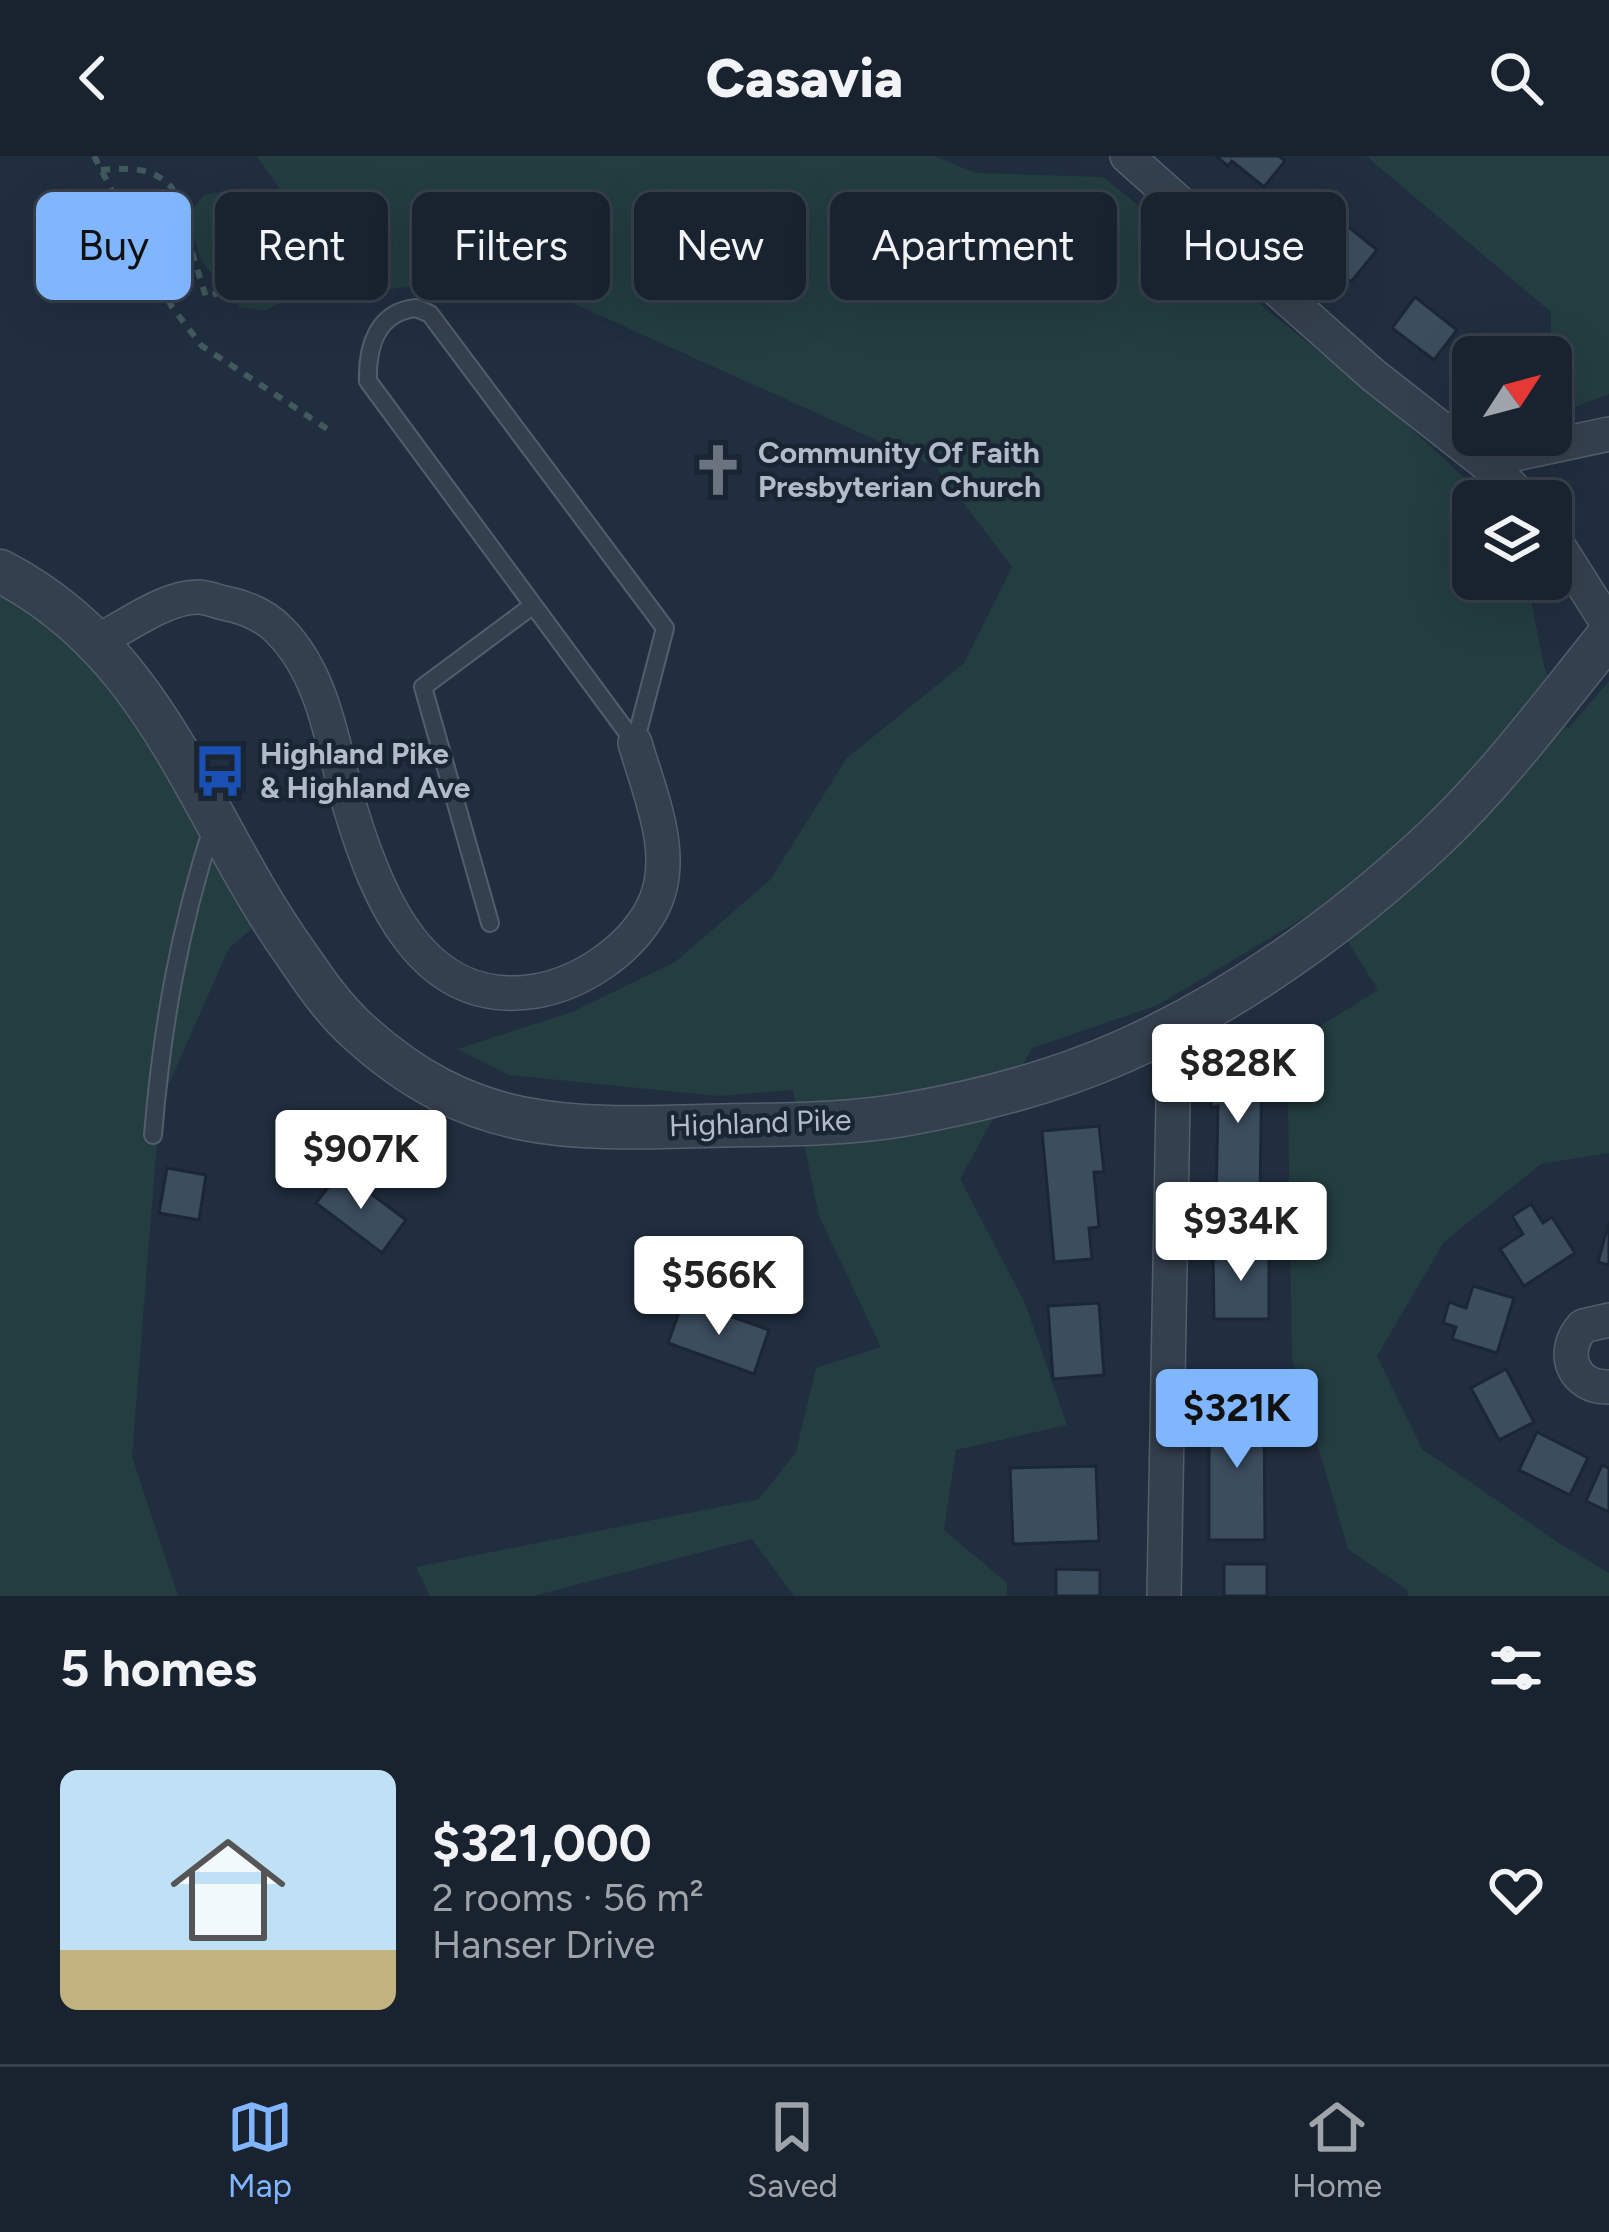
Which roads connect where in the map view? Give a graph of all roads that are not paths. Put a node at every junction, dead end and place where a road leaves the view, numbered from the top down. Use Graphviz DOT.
graph roads {
  1 [pos="1127,156"];
  2 [pos="1609,434"];
  3 [pos="1483,461"];
  4 [pos="1503,480"];
  5 [pos="1572,569"];
  6 [pos="0,572"];
  7 [pos="532,606"];
  8 [pos="1609,630"];
  9 [pos="98,641"];
  10 [pos="635,743"];
  11 [pos="215,818"];
  12 [pos="490,923"];
  13 [pos="1167,1028"];
  14 [pos="153,1136"];
  15 [pos="1609,1320"];
  16 [pos="1609,1387"];
  17 [pos="1164,1596"];
  1 -- 3 [label="street"];
  2 -- 3 [label="street"];
  3 -- 4 [label="street"];
  5 -- 8 [label="street"];
  6 -- 9 [label="street, Highland Pike"];
  7 -- 10 [label="lane"];
  7 -- 10 [label="lane"];
  7 -- 12 [label="lane"];
  8 -- 13 [label="street, Highland Pike"];
  9 -- 10 [label="street"];
  9 -- 11 [label="street, Highland Pike"];
  11 -- 13 [label="street, Highland Pike"];
  11 -- 14 [label="lane"];
  13 -- 17 [label="street"];
  15 -- 16 [label="street"];
}
